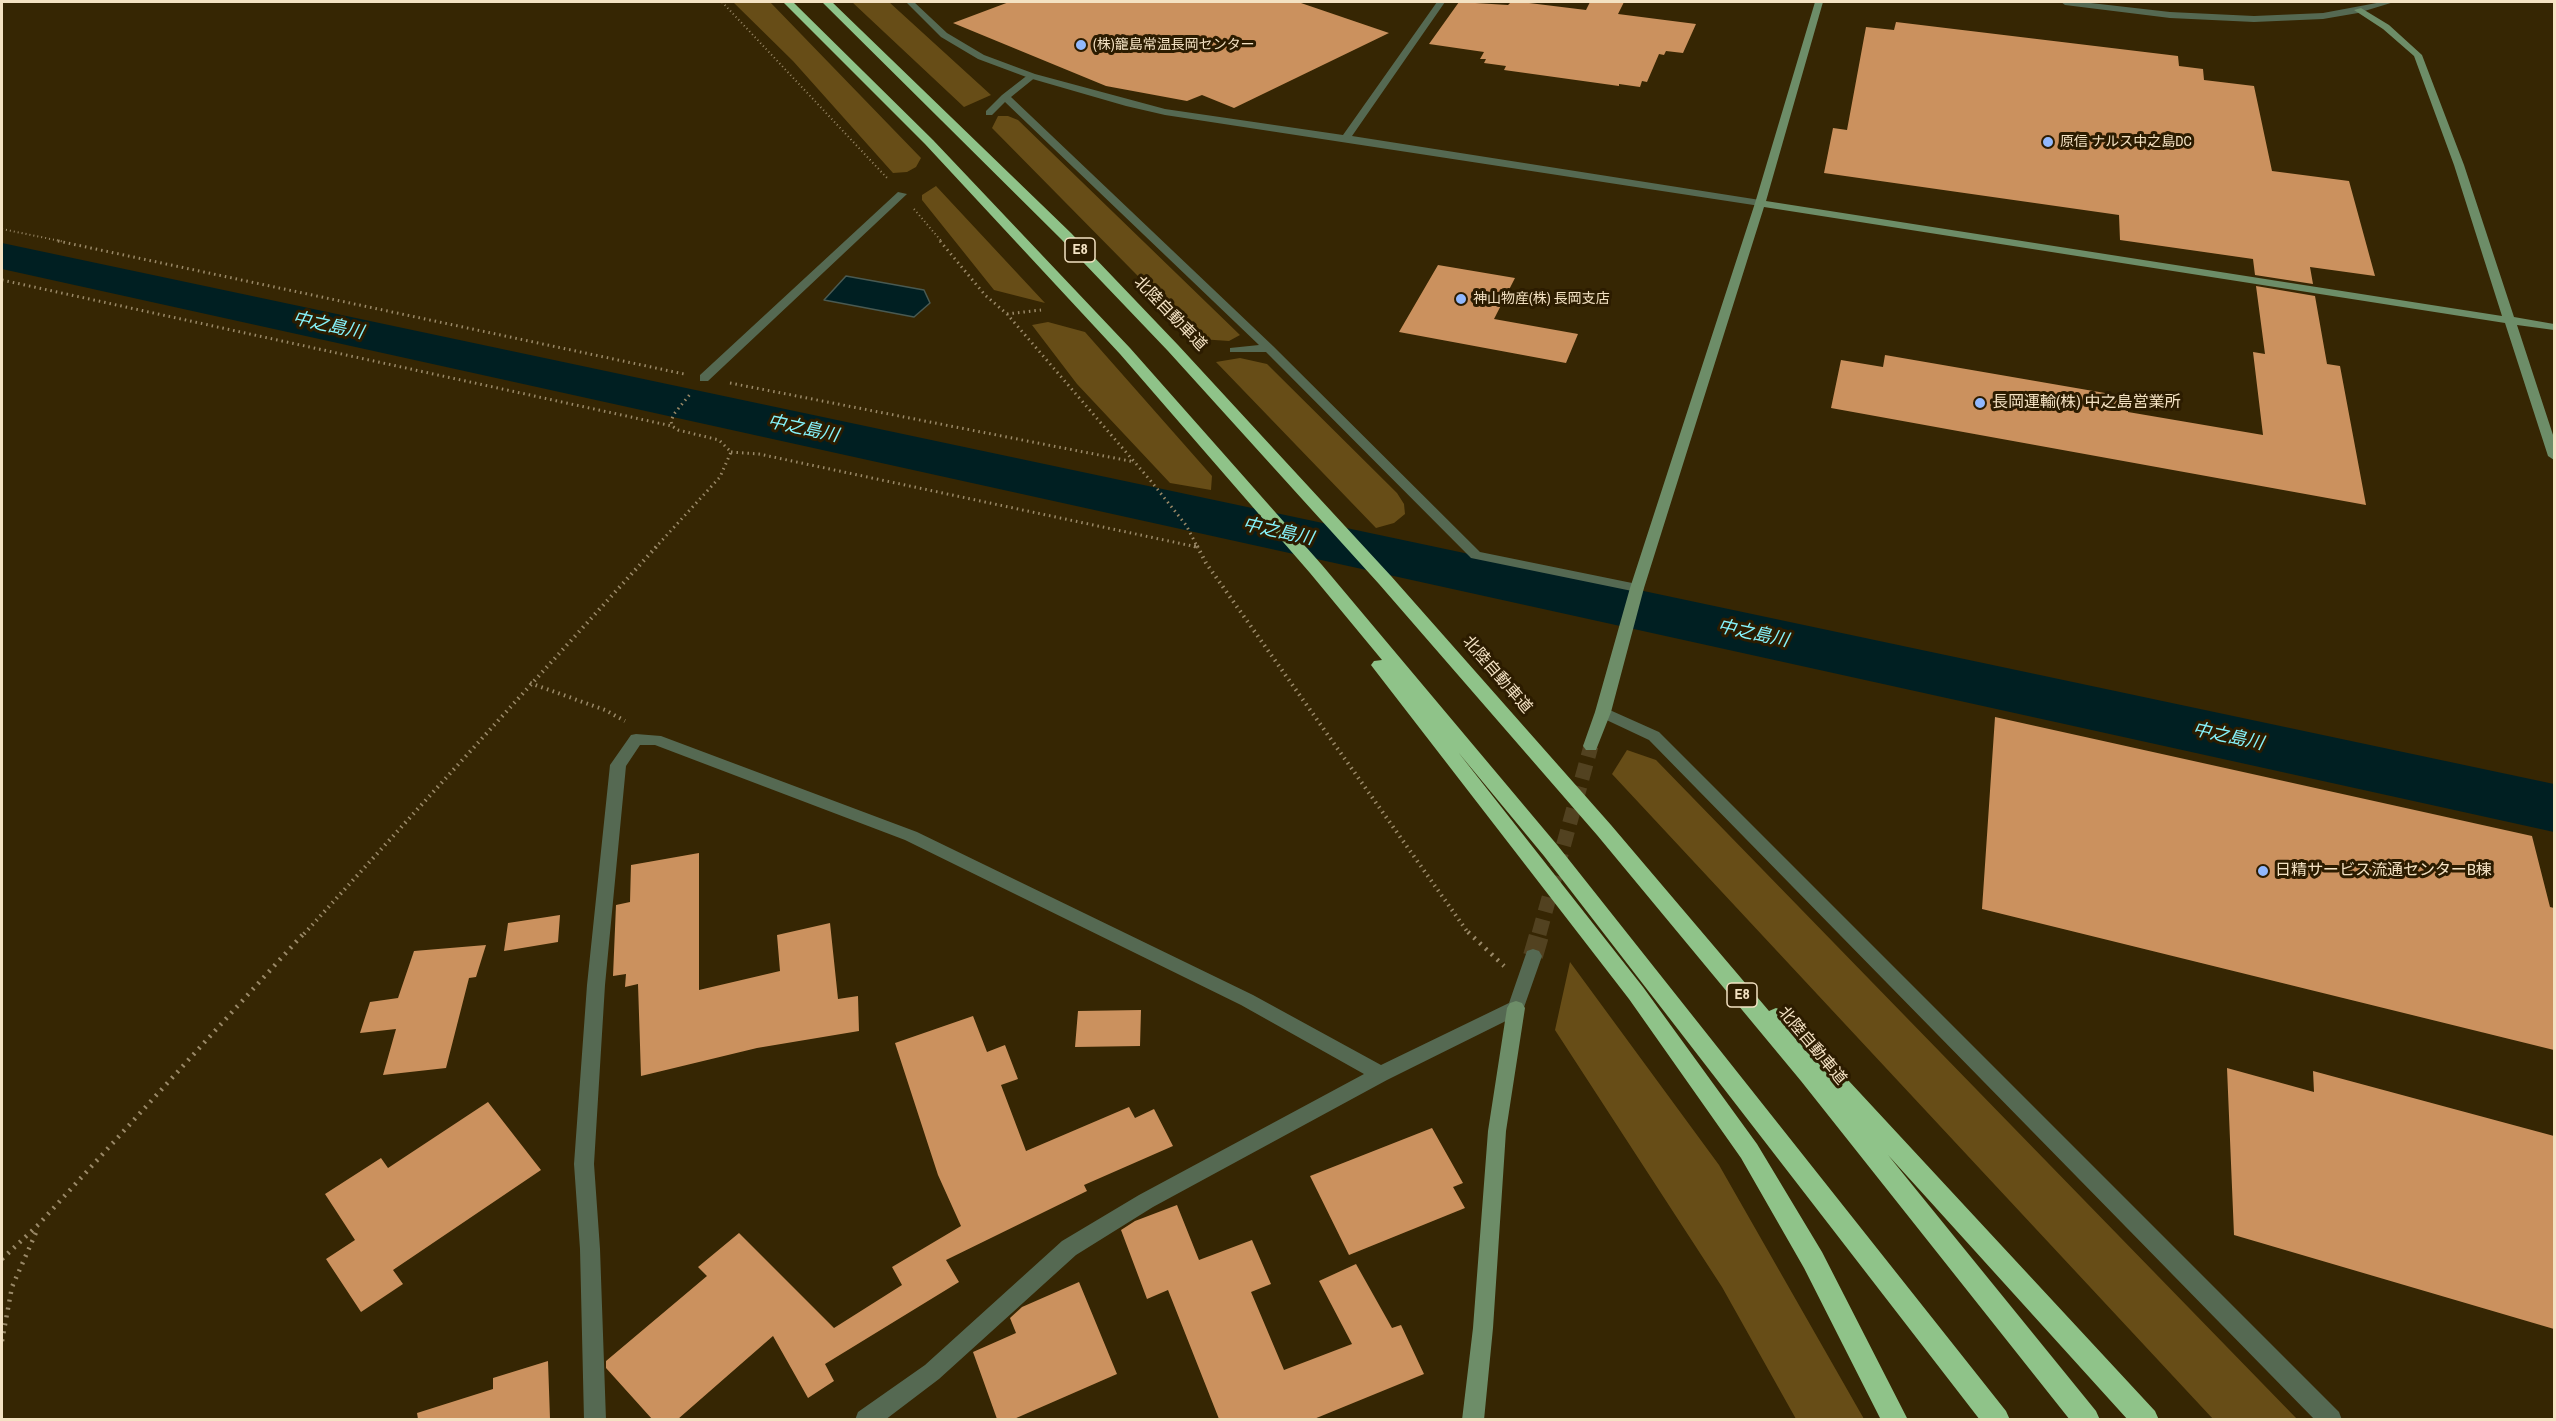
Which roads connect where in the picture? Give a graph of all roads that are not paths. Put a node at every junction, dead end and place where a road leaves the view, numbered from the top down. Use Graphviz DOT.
graph roads {
  1 [pos="788,2"];
  2 [pos="827,2"];
  3 [pos="910,2"];
  4 [pos="1441,2"];
  5 [pos="1819,2"];
  6 [pos="2065,2"];
  7 [pos="2390,2"];
  8 [pos="2358,10"];
  9 [pos="1032,76"];
  10 [pos="1005,97"];
  11 [pos="989,112"];
  12 [pos="1346,138"];
  13 [pos="902,194"];
  14 [pos="1760,203"];
  15 [pos="2509,320"];
  16 [pos="2554,327"];
  17 [pos="1269,348"];
  18 [pos="1234,350"];
  19 [pos="704,378"];
  20 [pos="2554,456"];
  21 [pos="1316,568"];
  22 [pos="1637,588"];
  23 [pos="1603,712"];
  24 [pos="1591,746"];
  25 [pos="1604,830"];
  26 [pos="1533,956"];
  27 [pos="1516,1008"];
  28 [pos="1381,1074"];
  29 [pos="595,1419"];
  30 [pos="866,1419"];
  31 [pos="1473,1419"];
  32 [pos="1895,1419"];
  33 [pos="1997,1419"];
  34 [pos="2087,1419"];
  35 [pos="2146,1419"];
  36 [pos="2331,1419"];
  1 -- 21 [label="highway, E8"];
  2 -- 25 [label="highway, 北陸自動車道 / E8"];
  3 -- 9 [label="street"];
  4 -- 12 [label="street"];
  5 -- 14 [label="street"];
  6 -- 8 [label="street"];
  7 -- 8 [label="street"];
  8 -- 15 [label="street"];
  9 -- 10 [label="street"];
  9 -- 12 [label="street"];
  10 -- 11 [label="street"];
  10 -- 17 [label="street"];
  12 -- 14 [label="street"];
  13 -- 19 [label="street"];
  14 -- 15 [label="street"];
  14 -- 22 [label="street"];
  15 -- 16 [label="street"];
  15 -- 20 [label="street"];
  17 -- 18 [label="street"];
  17 -- 22 [label="street"];
  21 -- 32 [label="highway"];
  21 -- 33 [label="highway, E8"];
  22 -- 23 [label="street"];
  23 -- 24 [label="street"];
  23 -- 36 [label="street"];
  25 -- 34 [label="highway, 北陸自動車道 / E8"];
  25 -- 35 [label="highway"];
  26 -- 27 [label="street"];
  27 -- 28 [label="street"];
  27 -- 31 [label="street"];
  28 -- 29 [label="street"];
  28 -- 30 [label="street"];
}
